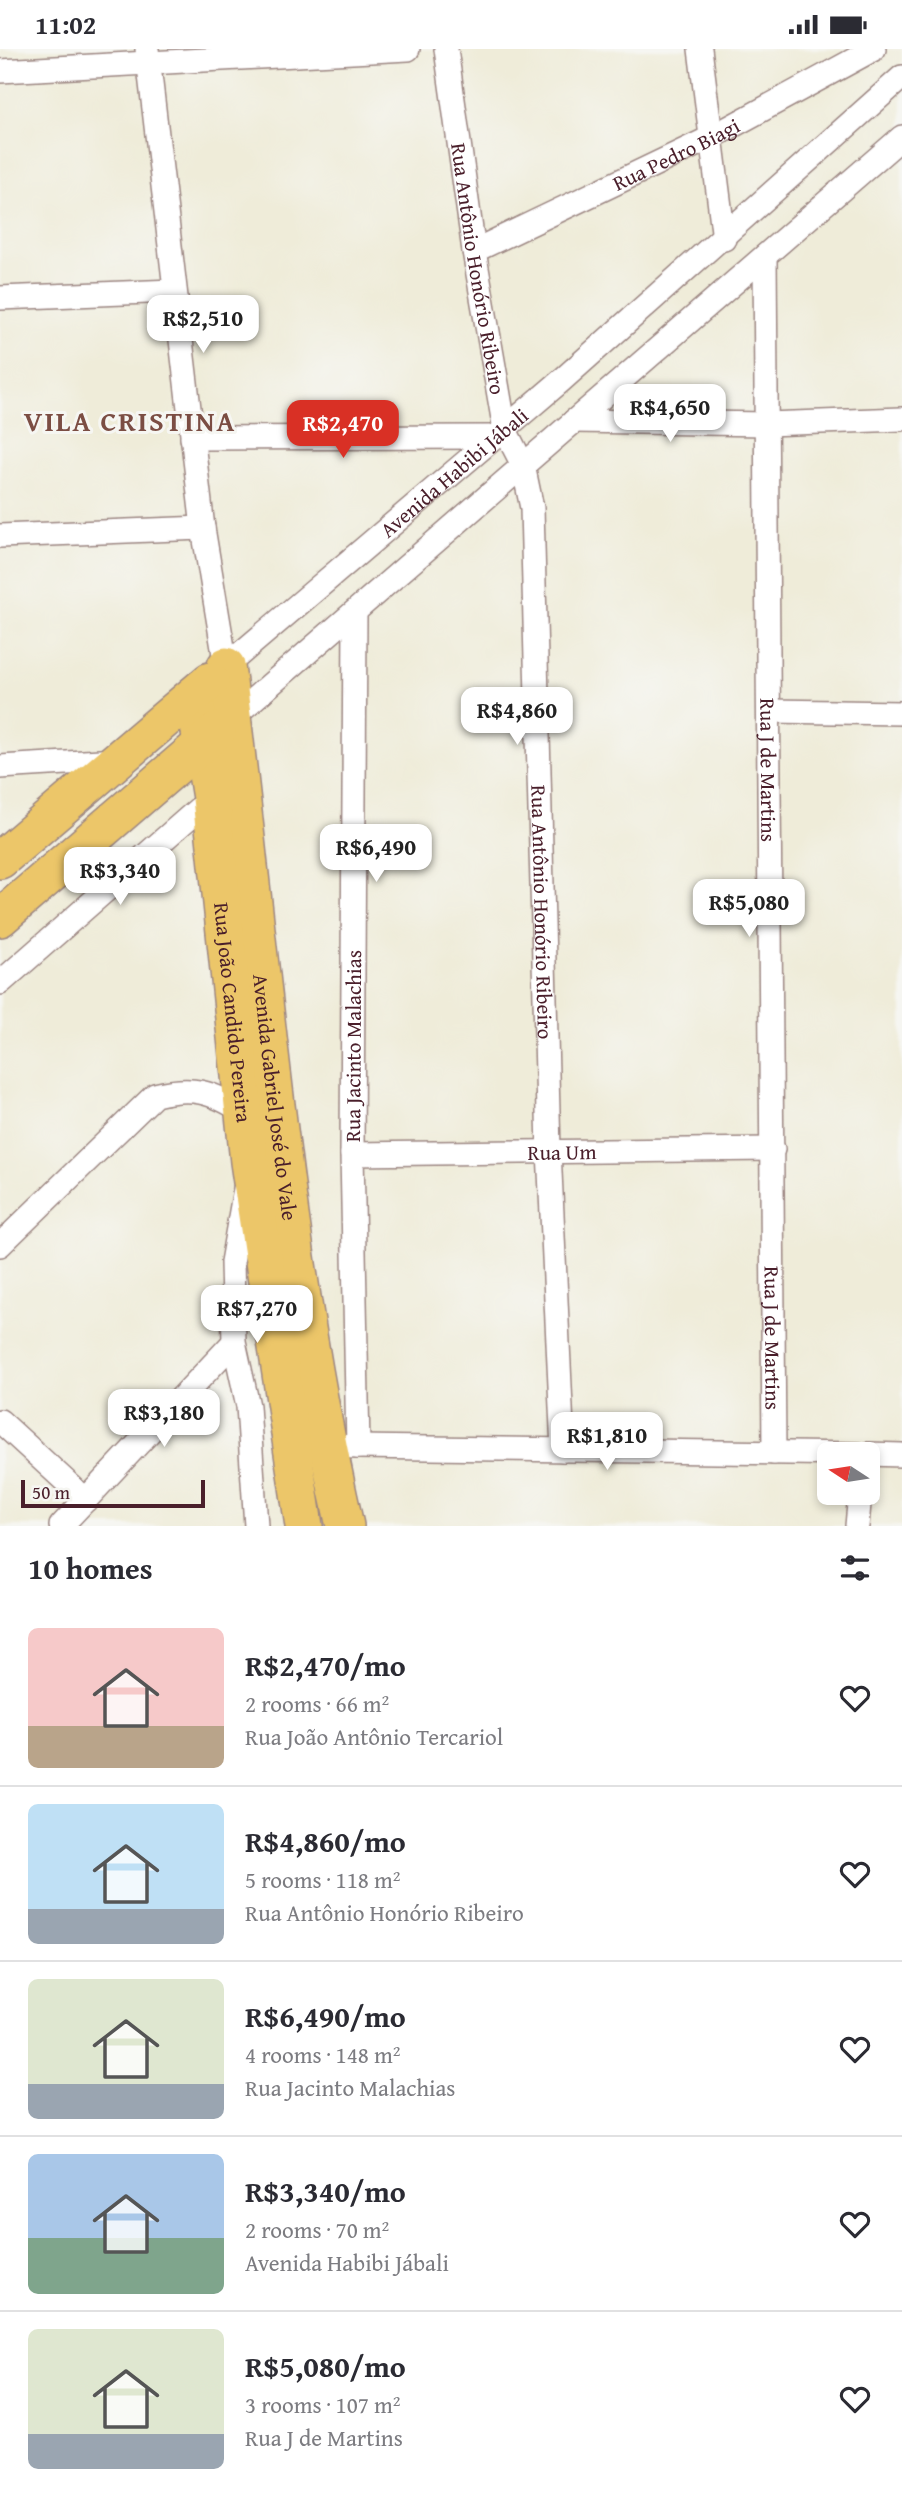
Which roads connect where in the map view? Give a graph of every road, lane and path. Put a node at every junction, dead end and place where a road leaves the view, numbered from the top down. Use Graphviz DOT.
graph roads {
  1 [pos="408,49"];
  2 [pos="446,49"];
  3 [pos="699,49"];
  4 [pos="874,49"];
  5 [pos="148,56"];
  6 [pos="0,71"];
  7 [pos="902,77"];
  8 [pos="712,137"];
  9 [pos="902,137"];
  10 [pos="724,239"];
  11 [pos="474,251"];
  12 [pos="765,256"];
  13 [pos="173,291"];
  14 [pos="0,298"];
  15 [pos="902,419"];
  16 [pos="574,421"];
  17 [pos="767,424"];
  18 [pos="499,433"];
  19 [pos="192,438"];
  20 [pos="523,465"];
  21 [pos="203,527"];
  22 [pos="0,536"];
  23 [pos="355,614"];
  24 [pos="226,666"];
  25 [pos="194,695"];
  26 [pos="769,711"];
  27 [pos="902,713"];
  28 [pos="233,717"];
  29 [pos="202,744"];
  30 [pos="117,760"];
  31 [pos="0,767"];
  32 [pos="211,797"];
  33 [pos="0,860"];
  34 [pos="0,918"];
  35 [pos="0,983"];
  36 [pos="243,1112"];
  37 [pos="773,1149"];
  38 [pos="549,1150"];
  39 [pos="352,1154"];
  40 [pos="249,1162"];
  41 [pos="0,1245"];
  42 [pos="234,1342"];
  43 [pos="0,1421"];
  44 [pos="342,1447"];
  45 [pos="563,1450"];
  46 [pos="774,1453"];
  47 [pos="817,1454"];
  48 [pos="880,1454"];
  49 [pos="902,1455"];
  50 [pos="86,1500"];
  51 [pos="859,1505"];
  52 [pos="61,1526"];
  53 [pos="256,1526"];
  54 [pos="304,1526"];
  55 [pos="345,1526"];
  56 [pos="857,1526"];
  1 -- 5 [label="street"];
  2 -- 11 [label="street, Rua Antônio Honório Ribeiro"];
  3 -- 8 [label="street"];
  4 -- 8 [label="street, Rua Pedro Biagi"];
  5 -- 6 [label="street"];
  5 -- 13 [label="street"];
  7 -- 10 [label="street, Avenida Habibi Jábali"];
  8 -- 10 [label="street"];
  8 -- 11 [label="street, Rua Pedro Biagi"];
  9 -- 12 [label="street, Avenida Habibi Jábali"];
  10 -- 18 [label="street, Avenida Habibi Jábali"];
  11 -- 18 [label="street, Rua Antônio Honório Ribeiro"];
  12 -- 16 [label="street, Avenida Habibi Jábali"];
  12 -- 17 [label="street, Rua J de Martins"];
  13 -- 14 [label="street"];
  13 -- 19 [label="street"];
  15 -- 17 [label="street"];
  16 -- 17 [label="street"];
  16 -- 20 [label="street, Avenida Habibi Jábali"];
  17 -- 26 [label="street, Rua J de Martins"];
  18 -- 19 [label="street"];
  18 -- 20 [label="street, Rua Antônio Honório Ribeiro"];
  18 -- 24 [label="street, Avenida Habibi Jábali"];
  19 -- 21 [label="street"];
  20 -- 23 [label="street, Avenida Habibi Jábali"];
  20 -- 38 [label="street, Rua Antônio Honório Ribeiro"];
  21 -- 22 [label="street"];
  21 -- 24 [label="street"];
  23 -- 28 [label="street, Avenida Habibi Jábali"];
  23 -- 39 [label="street, Rua Jacinto Malachias"];
  24 -- 25 [label="main road, Avenida Habibi Jábali"];
  24 -- 28 [label="main road, Avenida Gabriel José do Vale"];
  25 -- 29 [label="main road, Rua João Candido Pereira"];
  25 -- 30 [label="main road, Avenida Habibi Jábali"];
  26 -- 27 [label="street"];
  26 -- 37 [label="street, Rua J de Martins"];
  28 -- 29 [label="main road, Avenida Habibi Jábali"];
  28 -- 44 [label="main road, Avenida Gabriel José do Vale"];
  29 -- 32 [label="main road, Rua João Candido Pereira"];
  29 -- 34 [label="main road, Avenida Habibi Jábali"];
  30 -- 31 [label="street"];
  30 -- 33 [label="main road, Avenida Habibi Jábali"];
  32 -- 35 [label="street"];
  32 -- 36 [label="main road, Rua João Candido Pereira"];
  36 -- 40 [label="main road, Rua João Candido Pereira"];
  36 -- 41 [label="street"];
  37 -- 38 [label="street, Rua Um"];
  37 -- 46 [label="street, Rua J de Martins"];
  38 -- 39 [label="street, Rua Um"];
  38 -- 45 [label="street, Rua Antônio Honório Ribeiro"];
  39 -- 44 [label="street, Rua Jacinto Malachias"];
  40 -- 42 [label="street, Rua João Candido Pereira"];
  40 -- 54 [label="main road, Rua João Candido Pereira"];
  42 -- 50 [label="street"];
  42 -- 53 [label="street, Rua João Candido Pereira"];
  43 -- 50 [label="street"];
  44 -- 45 [label="street"];
  44 -- 55 [label="main road, Avenida Gabriel José do Vale"];
  45 -- 46 [label="street"];
  46 -- 47 [label="street"];
  48 -- 49 [label="street"];
  50 -- 52 [label="street"];
  51 -- 56 [label="street"];
}
